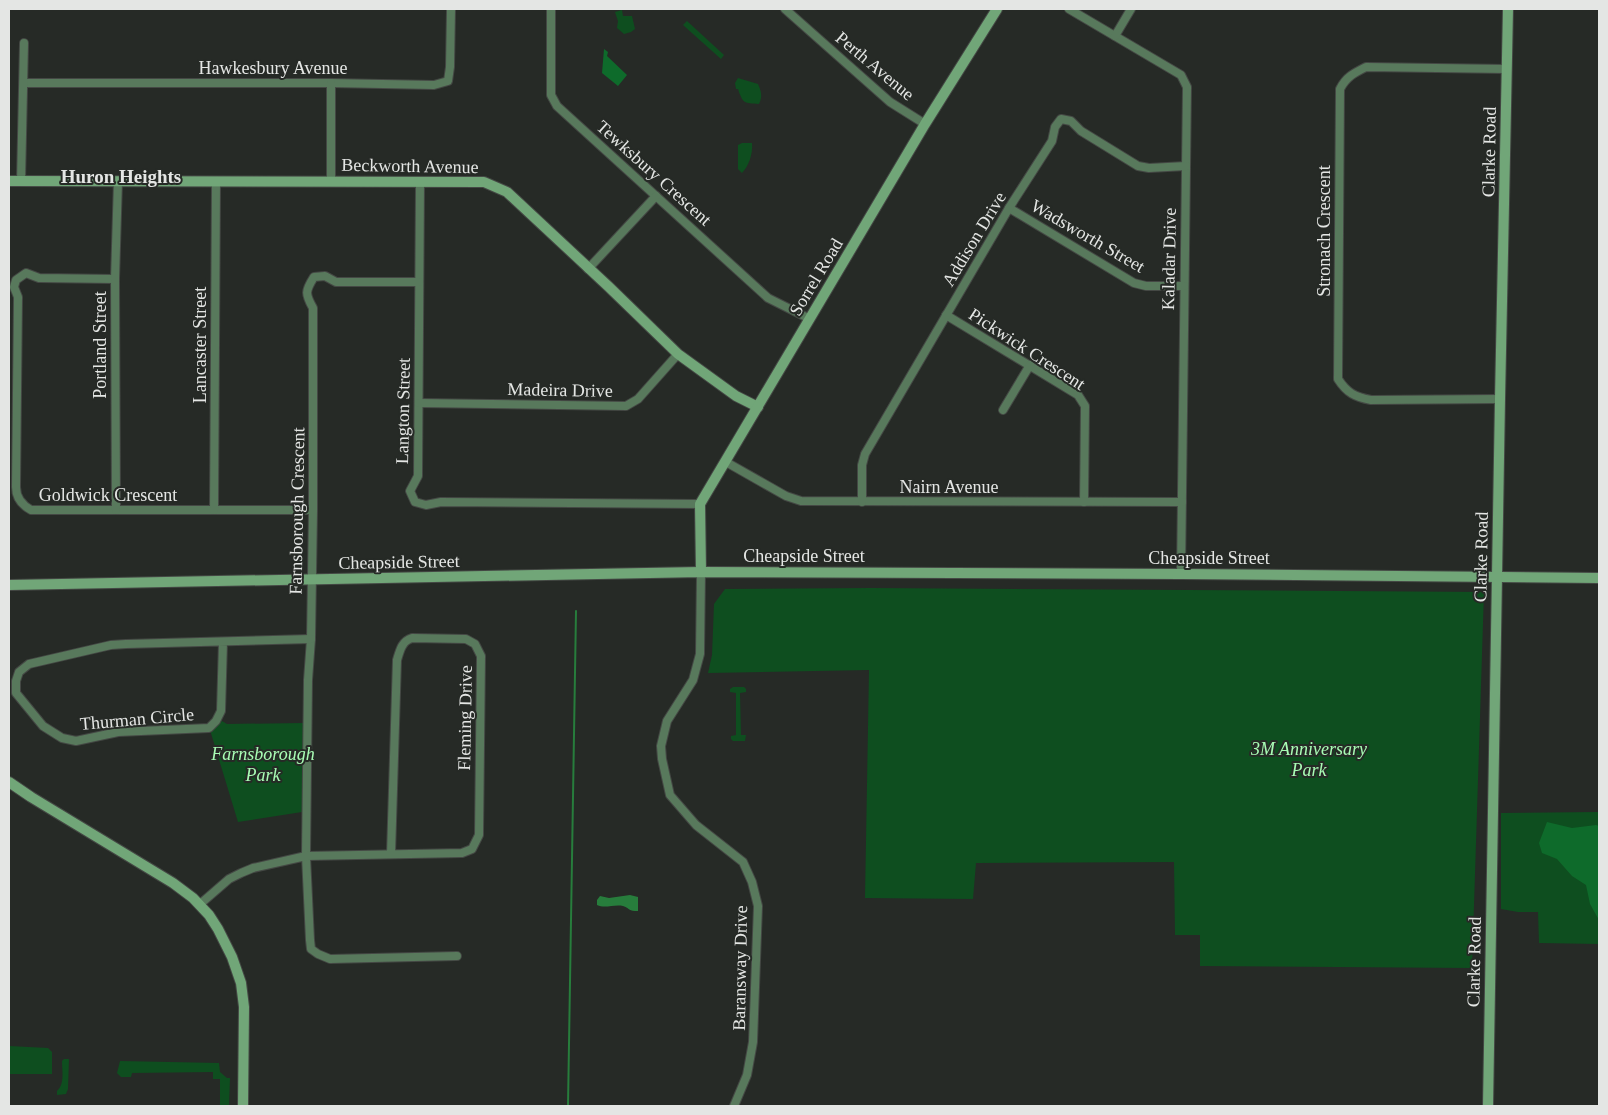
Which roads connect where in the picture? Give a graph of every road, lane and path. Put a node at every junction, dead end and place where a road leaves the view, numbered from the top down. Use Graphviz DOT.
graph roads {
  1 [pos="451,9"];
  2 [pos="551,9"];
  3 [pos="785,9"];
  4 [pos="997,9"];
  5 [pos="1069,9"];
  6 [pos="1131,9"];
  7 [pos="1508,9"];
  8 [pos="1115,36"];
  9 [pos="24,43"];
  10 [pos="1507,69"];
  11 [pos="24,83"];
  12 [pos="331,83"];
  13 [pos="925,124"];
  14 [pos="1186,166"];
  15 [pos="9,180"];
  16 [pos="21,180"];
  17 [pos="118,181"];
  18 [pos="216,181"];
  19 [pos="331,182"];
  20 [pos="420,182"];
  21 [pos="656,196"];
  22 [pos="1009,208"];
  23 [pos="588,269"];
  24 [pos="115,279"];
  25 [pos="419,282"];
  26 [pos="1184,286"];
  27 [pos="946,315"];
  28 [pos="810,319"];
  29 [pos="678,354"];
  30 [pos="1030,366"];
  31 [pos="1500,399"];
  32 [pos="419,403"];
  33 [pos="758,407"];
  34 [pos="1003,410"];
  35 [pos="726,462"];
  36 [pos="862,502"];
  37 [pos="1084,502"];
  38 [pos="1182,502"];
  39 [pos="700,504"];
  40 [pos="116,510"];
  41 [pos="214,510"];
  42 [pos="313,510"];
  43 [pos="701,572"];
  44 [pos="1181,574"];
  45 [pos="1496,578"];
  46 [pos="1599,578"];
  47 [pos="311,579"];
  48 [pos="9,585"];
  49 [pos="311,639"];
  50 [pos="223,642"];
  51 [pos="9,782"];
  52 [pos="392,854"];
  53 [pos="306,856"];
  54 [pos="199,905"];
  55 [pos="457,956"];
  56 [pos="243,1106"];
  57 [pos="734,1106"];
  58 [pos="1488,1106"];
  1 -- 12 [label="street, Hawkesbury Avenue"];
  2 -- 21 [label="street, Tewksbury Crescent"];
  3 -- 13 [label="street, Perth Avenue"];
  4 -- 13 [label="street, Sorrel Road"];
  5 -- 8 [label="street, Kaladar Drive"];
  6 -- 8 [label="street"];
  7 -- 10 [label="street, Clarke Road"];
  8 -- 14 [label="street, Kaladar Drive"];
  9 -- 11 [label="street"];
  10 -- 31 [label="street, Clarke Road"];
  10 -- 31 [label="street, Stronach Crescent"];
  11 -- 12 [label="street, Hawkesbury Avenue"];
  11 -- 16 [label="street"];
  12 -- 19 [label="street"];
  13 -- 28 [label="street, Sorrel Road"];
  14 -- 22 [label="street, Addison Drive"];
  14 -- 26 [label="street, Kaladar Drive"];
  15 -- 16 [label="street, Beckworth Avenue"];
  16 -- 17 [label="street, Beckworth Avenue"];
  17 -- 18 [label="street, Beckworth Avenue"];
  17 -- 24 [label="street, Portland Street"];
  18 -- 19 [label="street, Beckworth Avenue"];
  18 -- 41 [label="street, Lancaster Street"];
  19 -- 20 [label="street, Beckworth Avenue"];
  20 -- 23 [label="street, Beckworth Avenue"];
  20 -- 25 [label="street, Langton Street"];
  21 -- 23 [label="street"];
  21 -- 28 [label="street, Tewksbury Crescent"];
  22 -- 26 [label="street, Wadsworth Street"];
  22 -- 27 [label="street, Addison Drive"];
  23 -- 29 [label="street, Beckworth Avenue"];
  24 -- 40 [label="street, Portland Street"];
  24 -- 40 [label="street, Goldwick Crescent"];
  25 -- 32 [label="street, Langton Street"];
  25 -- 42 [label="street, Farnsborough Crescent"];
  26 -- 38 [label="street, Kaladar Drive"];
  27 -- 30 [label="street, Pickwick Crescent"];
  27 -- 36 [label="street, Addison Drive"];
  28 -- 33 [label="street, Sorrel Road"];
  29 -- 32 [label="street, Madeira Drive"];
  29 -- 33 [label="street, Beckworth Avenue"];
  30 -- 34 [label="street"];
  30 -- 37 [label="street, Pickwick Crescent"];
  31 -- 45 [label="street, Clarke Road"];
  32 -- 39 [label="street, Langton Street"];
  33 -- 35 [label="street, Sorrel Road"];
  35 -- 36 [label="street, Nairn Avenue"];
  35 -- 39 [label="street, Sorrel Road"];
  36 -- 37 [label="street, Nairn Avenue"];
  37 -- 38 [label="street, Nairn Avenue"];
  38 -- 44 [label="street, Kaladar Drive"];
  39 -- 43 [label="street"];
  40 -- 41 [label="street, Goldwick Crescent"];
  41 -- 42 [label="street, Goldwick Crescent"];
  42 -- 47 [label="street, Farnsborough Crescent"];
  43 -- 44 [label="street, Cheapside Street"];
  43 -- 47 [label="street, Cheapside Street"];
  43 -- 57 [label="street, Baransway Drive"];
  44 -- 45 [label="street, Cheapside Street"];
  45 -- 46 [label="street, Cheapside Street"];
  45 -- 58 [label="street, Clarke Road"];
  47 -- 48 [label="street, Cheapside Street"];
  47 -- 49 [label="street, Farnsborough Crescent"];
  49 -- 50 [label="street, Thurman Circle"];
  49 -- 53 [label="street, Farnsborough Crescent"];
  50 -- 50 [label="street, Thurman Circle"];
  51 -- 54 [label="street"];
  52 -- 52 [label="street, Fleming Drive"];
  52 -- 53 [label="street, Fleming Drive"];
  53 -- 54 [label="street, Fleming Drive"];
  53 -- 55 [label="street, Farnsborough Crescent"];
  54 -- 56 [label="street"];
}
